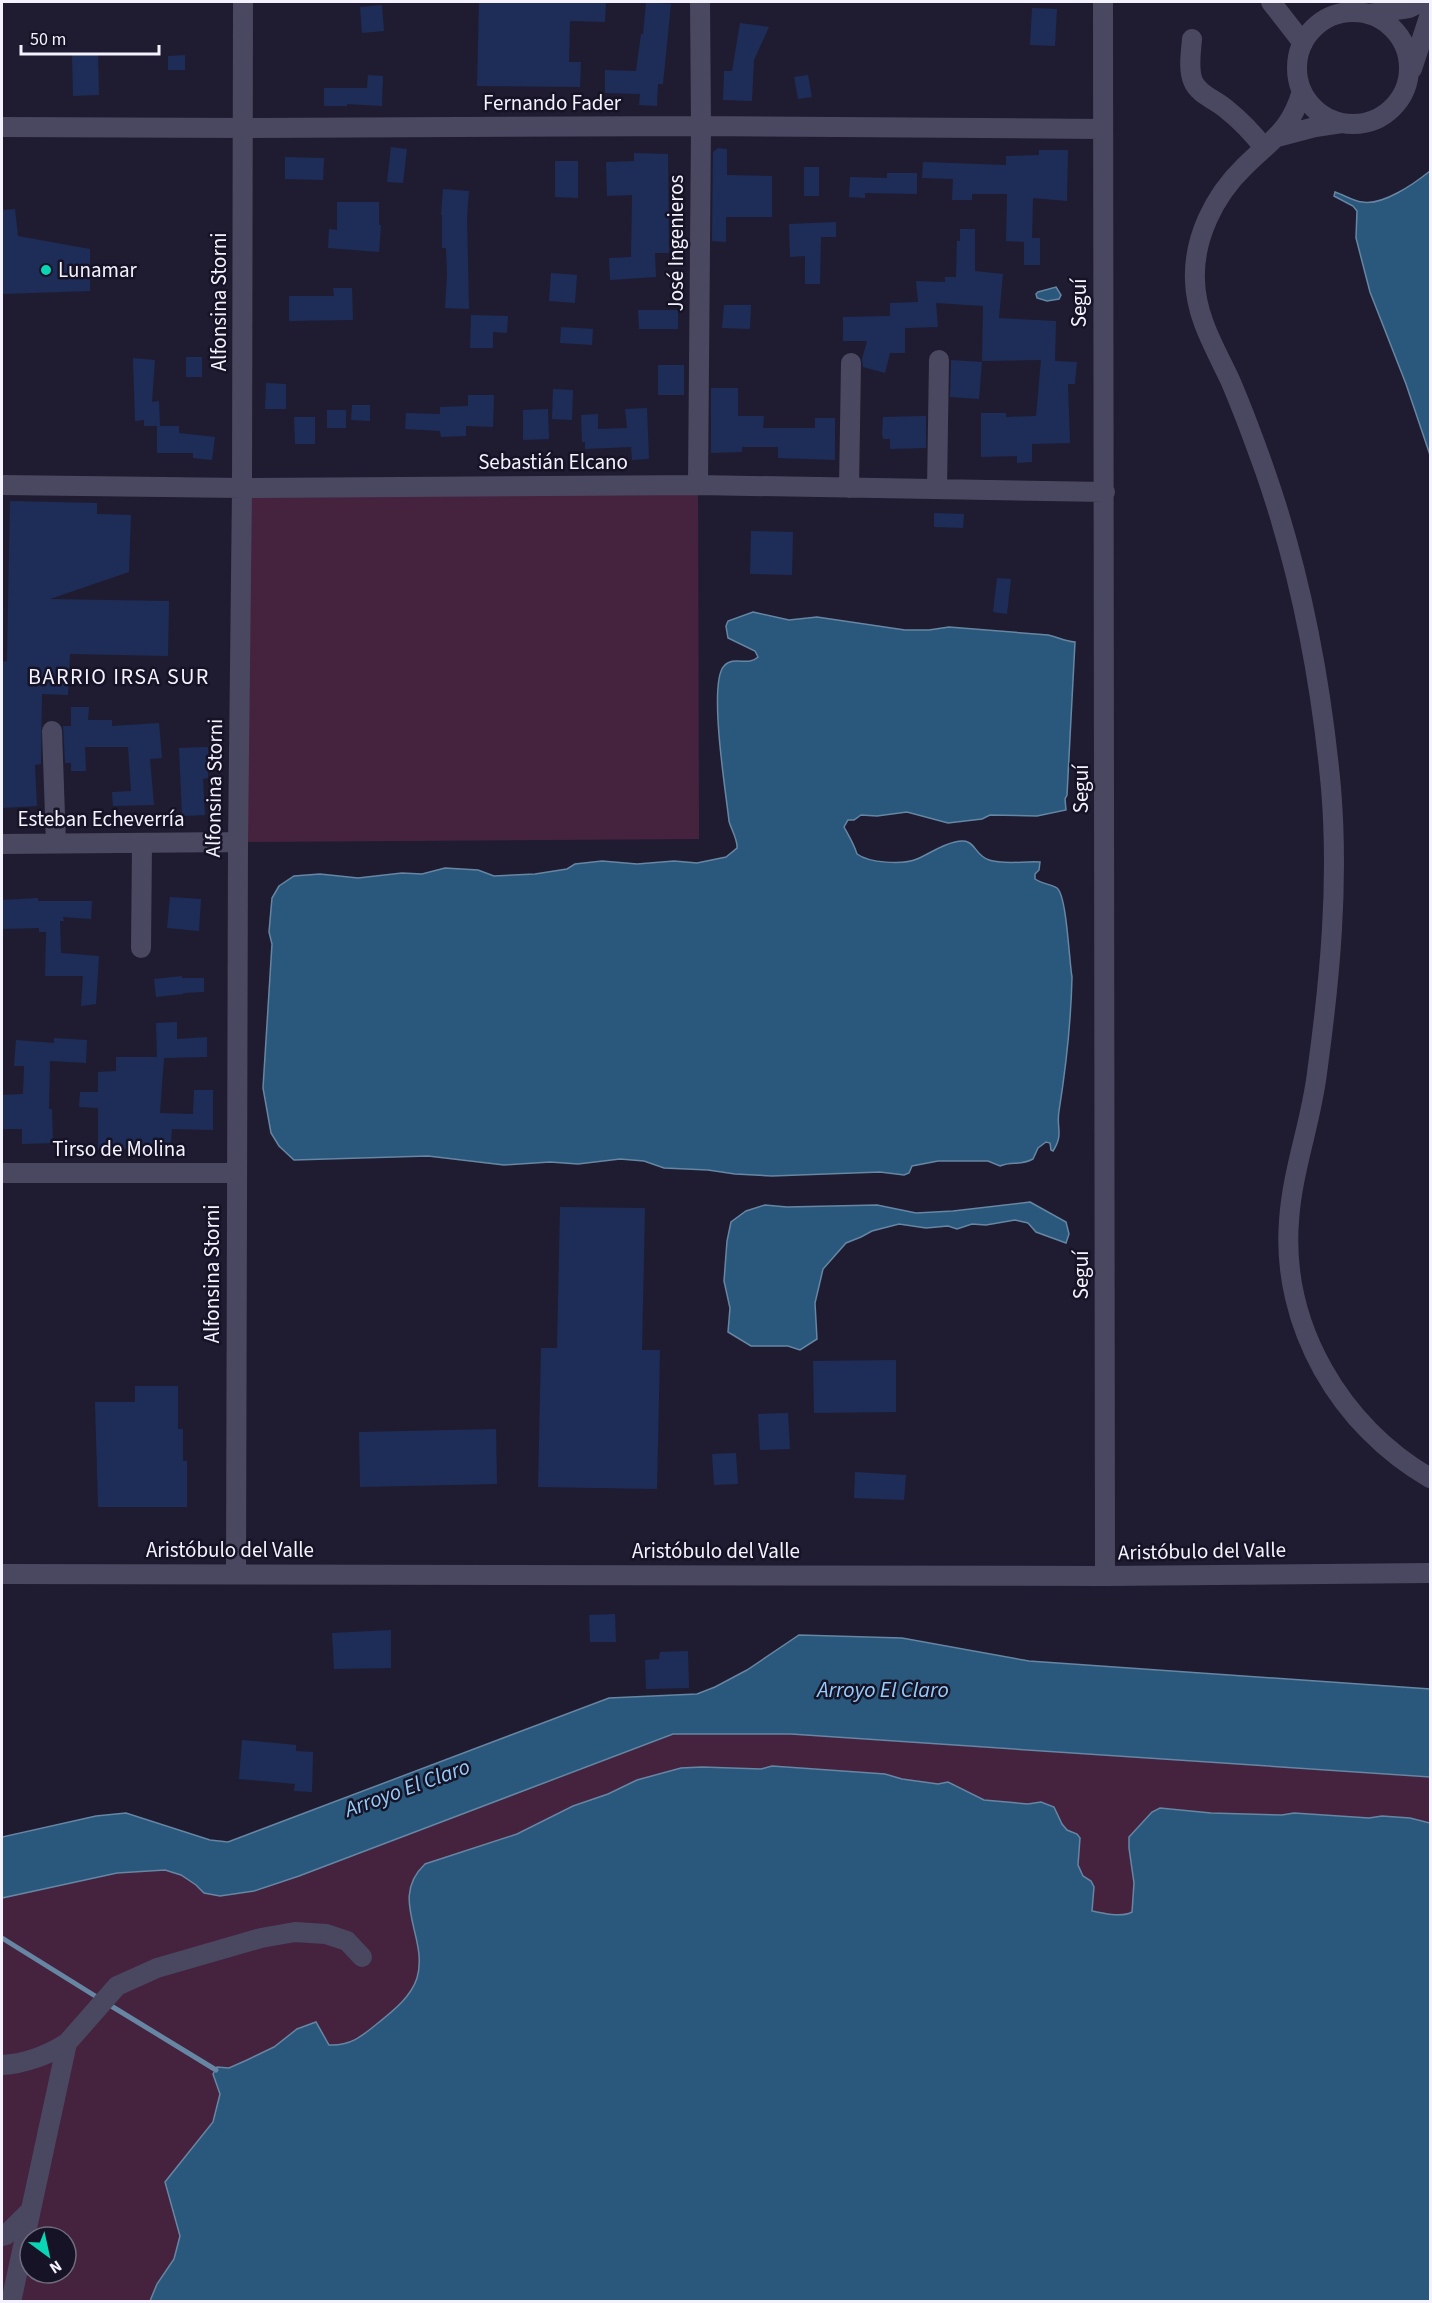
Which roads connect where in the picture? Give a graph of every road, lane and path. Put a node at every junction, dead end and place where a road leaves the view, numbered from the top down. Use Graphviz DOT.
graph roads {
  1 [pos="243,2"];
  2 [pos="700,2"];
  3 [pos="1103,2"];
  4 [pos="1271,2"];
  5 [pos="1322,2"];
  6 [pos="1421,2"];
  7 [pos="1338,14"];
  8 [pos="1369,14"];
  9 [pos="1431,14"];
  10 [pos="1191,39"];
  11 [pos="1303,43"];
  12 [pos="1408,80"];
  13 [pos="1302,91"];
  14 [pos="1343,123"];
  15 [pos="701,126"];
  16 [pos="2,127"];
  17 [pos="244,129"];
  18 [pos="1102,129"];
  19 [pos="1271,142"];
  20 [pos="939,360"];
  21 [pos="851,363"];
  22 [pos="2,485"];
  23 [pos="698,485"];
  24 [pos="242,488"];
  25 [pos="849,488"];
  26 [pos="937,489"];
  27 [pos="1105,492"];
  28 [pos="52,731"];
  29 [pos="238,842"];
  30 [pos="56,843"];
  31 [pos="142,843"];
  32 [pos="2,844"];
  33 [pos="141,948"];
  34 [pos="2,1173"];
  35 [pos="236,1173"];
  36 [pos="1431,1478"];
  37 [pos="1431,1573"];
  38 [pos="2,1574"];
  39 [pos="236,1574"];
  40 [pos="1106,1576"];
  41 [pos="362,1957"];
  42 [pos="67,2043"];
  43 [pos="2,2065"];
  44 [pos="30,2211"];
  45 [pos="2,2236"];
  46 [pos="10,2301"];
  1 -- 17 [label="street, Alfonsina Storni"];
  2 -- 15 [label="street, José Ingenieros"];
  3 -- 18 [label="street, Seguí"];
  4 -- 11 [label="street"];
  5 -- 7 [label="street"];
  6 -- 8 [label="street"];
  7 -- 8 [label="street"];
  7 -- 11 [label="street"];
  8 -- 12 [label="street"];
  9 -- 12 [label="street"];
  10 -- 19 [label="street"];
  11 -- 13 [label="street"];
  12 -- 14 [label="street"];
  13 -- 14 [label="street"];
  13 -- 19 [label="street"];
  14 -- 19 [label="street"];
  15 -- 17 [label="street, Fernando Fader"];
  15 -- 18 [label="street, Fernando Fader"];
  15 -- 23 [label="street, José Ingenieros"];
  16 -- 17 [label="street, Fernando Fader"];
  17 -- 24 [label="street, Alfonsina Storni"];
  18 -- 27 [label="street, Seguí"];
  19 -- 36 [label="street"];
  20 -- 26 [label="street"];
  21 -- 25 [label="street"];
  22 -- 24 [label="street, Sebastián Elcano"];
  23 -- 24 [label="street, Sebastián Elcano"];
  23 -- 25 [label="street, Sebastián Elcano"];
  24 -- 29 [label="street, Alfonsina Storni"];
  25 -- 26 [label="street, Sebastián Elcano"];
  26 -- 27 [label="street, Sebastián Elcano"];
  27 -- 40 [label="street, Seguí"];
  28 -- 30 [label="street"];
  29 -- 31 [label="street, Esteban Echeverría"];
  29 -- 35 [label="street, Alfonsina Storni"];
  30 -- 31 [label="street, Esteban Echeverría"];
  30 -- 32 [label="street, Esteban Echeverría"];
  31 -- 33 [label="street"];
  34 -- 35 [label="street, Tirso de Molina"];
  35 -- 39 [label="street, Alfonsina Storni"];
  37 -- 40 [label="street, Aristóbulo del Valle"];
  38 -- 39 [label="street, Aristóbulo del Valle"];
  39 -- 40 [label="street, Aristóbulo del Valle"];
  41 -- 42 [label="street"];
  42 -- 43 [label="street"];
  42 -- 44 [label="street"];
  44 -- 45 [label="street"];
  44 -- 46 [label="street"];
}
